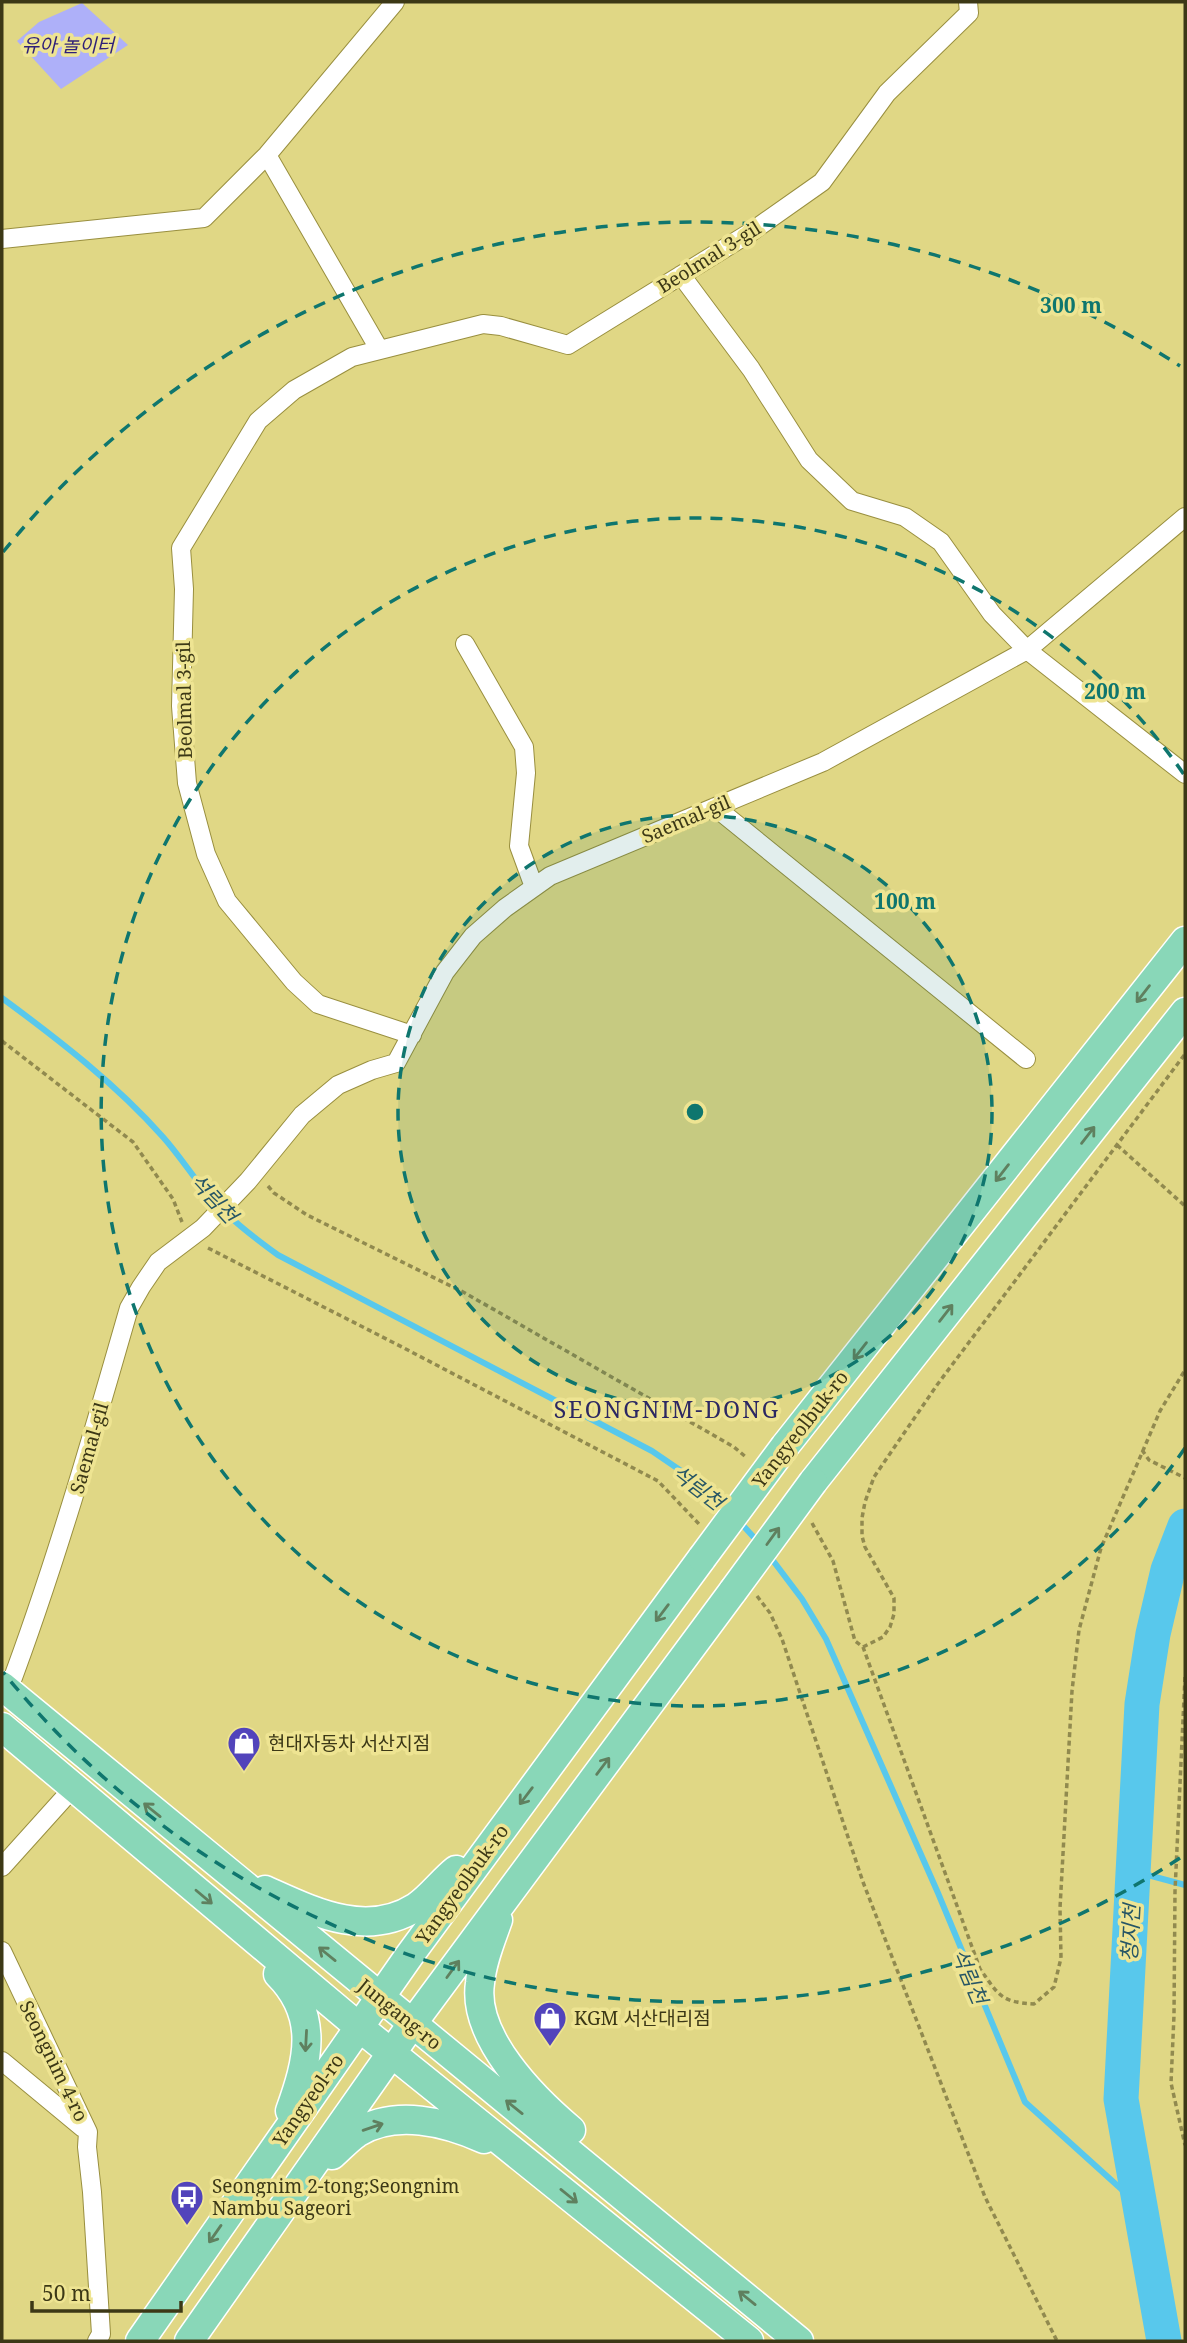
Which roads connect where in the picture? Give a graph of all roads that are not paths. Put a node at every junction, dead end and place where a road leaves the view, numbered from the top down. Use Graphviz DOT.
graph roads {
  1 [pos="395,2"];
  2 [pos="973,5"];
  3 [pos="267,155"];
  4 [pos="2,239"];
  5 [pos="681,275"];
  6 [pos="379,349"];
  7 [pos="1185,517"];
  8 [pos="465,644"];
  9 [pos="1027,650"];
  10 [pos="1185,774"];
  11 [pos="715,807"];
  12 [pos="534,887"];
  13 [pos="1185,941"];
  14 [pos="1185,1012"];
  15 [pos="411,1035"];
  16 [pos="1026,1059"];
  17 [pos="5,1689"];
  18 [pos="2,1727"];
  19 [pos="74,1787"];
  20 [pos="2,1867"];
  21 [pos="227,1872"];
  22 [pos="468,1875"];
  23 [pos="505,1898"];
  24 [pos="2,1951"];
  25 [pos="277,1958"];
  26 [pos="380,1997"];
  27 [pos="412,2024"];
  28 [pos="359,2027"];
  29 [pos="392,2054"];
  30 [pos="2,2061"];
  31 [pos="88,2132"];
  32 [pos="282,2137"];
  33 [pos="516,2153"];
  34 [pos="572,2155"];
  35 [pos="317,2158"];
  36 [pos="97,2341"];
  37 [pos="141,2341"];
  38 [pos="189,2341"];
  39 [pos="749,2341"];
  40 [pos="799,2341"];
  1 -- 3 [label="street"];
  2 -- 5 [label="street, Beolmal 3-gil"];
  3 -- 4 [label="street"];
  3 -- 6 [label="street"];
  5 -- 6 [label="street, Beolmal 3-gil"];
  5 -- 9 [label="street"];
  6 -- 15 [label="street, Beolmal 3-gil"];
  7 -- 9 [label="street, Saemal-gil"];
  8 -- 12 [label="street"];
  9 -- 10 [label="street"];
  9 -- 11 [label="street, Saemal-gil"];
  11 -- 12 [label="street, Saemal-gil"];
  11 -- 16 [label="street"];
  12 -- 15 [label="street, Saemal-gil"];
  13 -- 22 [label="main road, Yangyeolbuk-ro, one-way, bridge"];
  23 -- 14 [label="main road, one-way, bridge"];
  15 -- 17 [label="street, Saemal-gil"];
  21 -- 17 [label="main road, Jungang-ro, one-way"];
  18 -- 19 [label="main road, Jungang-ro"];
  19 -- 20 [label="street"];
  19 -- 25 [label="main road, Jungang-ro, one-way"];
  21 -- 22 [label="main road"];
  26 -- 21 [label="main road, Jungang-ro, one-way"];
  22 -- 26 [label="main road, Yangyeolbuk-ro"];
  27 -- 23 [label="main road, one-way"];
  23 -- 34 [label="main road"];
  24 -- 31 [label="street, Seongnim 4-ro"];
  25 -- 28 [label="main road, Jungang-ro"];
  25 -- 32 [label="main road, one-way"];
  26 -- 27 [label="main road, Jungang-ro"];
  26 -- 28 [label="main road, Yangyeol-ro"];
  27 -- 29 [label="main road, Yangyeol-ro"];
  34 -- 27 [label="main road, Jungang-ro, one-way"];
  28 -- 29 [label="main road, Jungang-ro"];
  28 -- 32 [label="main road, Yangyeol-ro"];
  29 -- 33 [label="main road, Jungang-ro"];
  29 -- 35 [label="main road, Yangyeol-ro"];
  30 -- 31 [label="street"];
  31 -- 36 [label="street, Seongnim 4-ro"];
  32 -- 37 [label="main road, Yangyeol-ro, one-way"];
  35 -- 33 [label="main road, one-way"];
  33 -- 39 [label="main road, Jungang-ro, one-way"];
  40 -- 34 [label="main road, Jungang-ro, one-way"];
  35 -- 38 [label="main road, Yangyeol-ro"];
}
